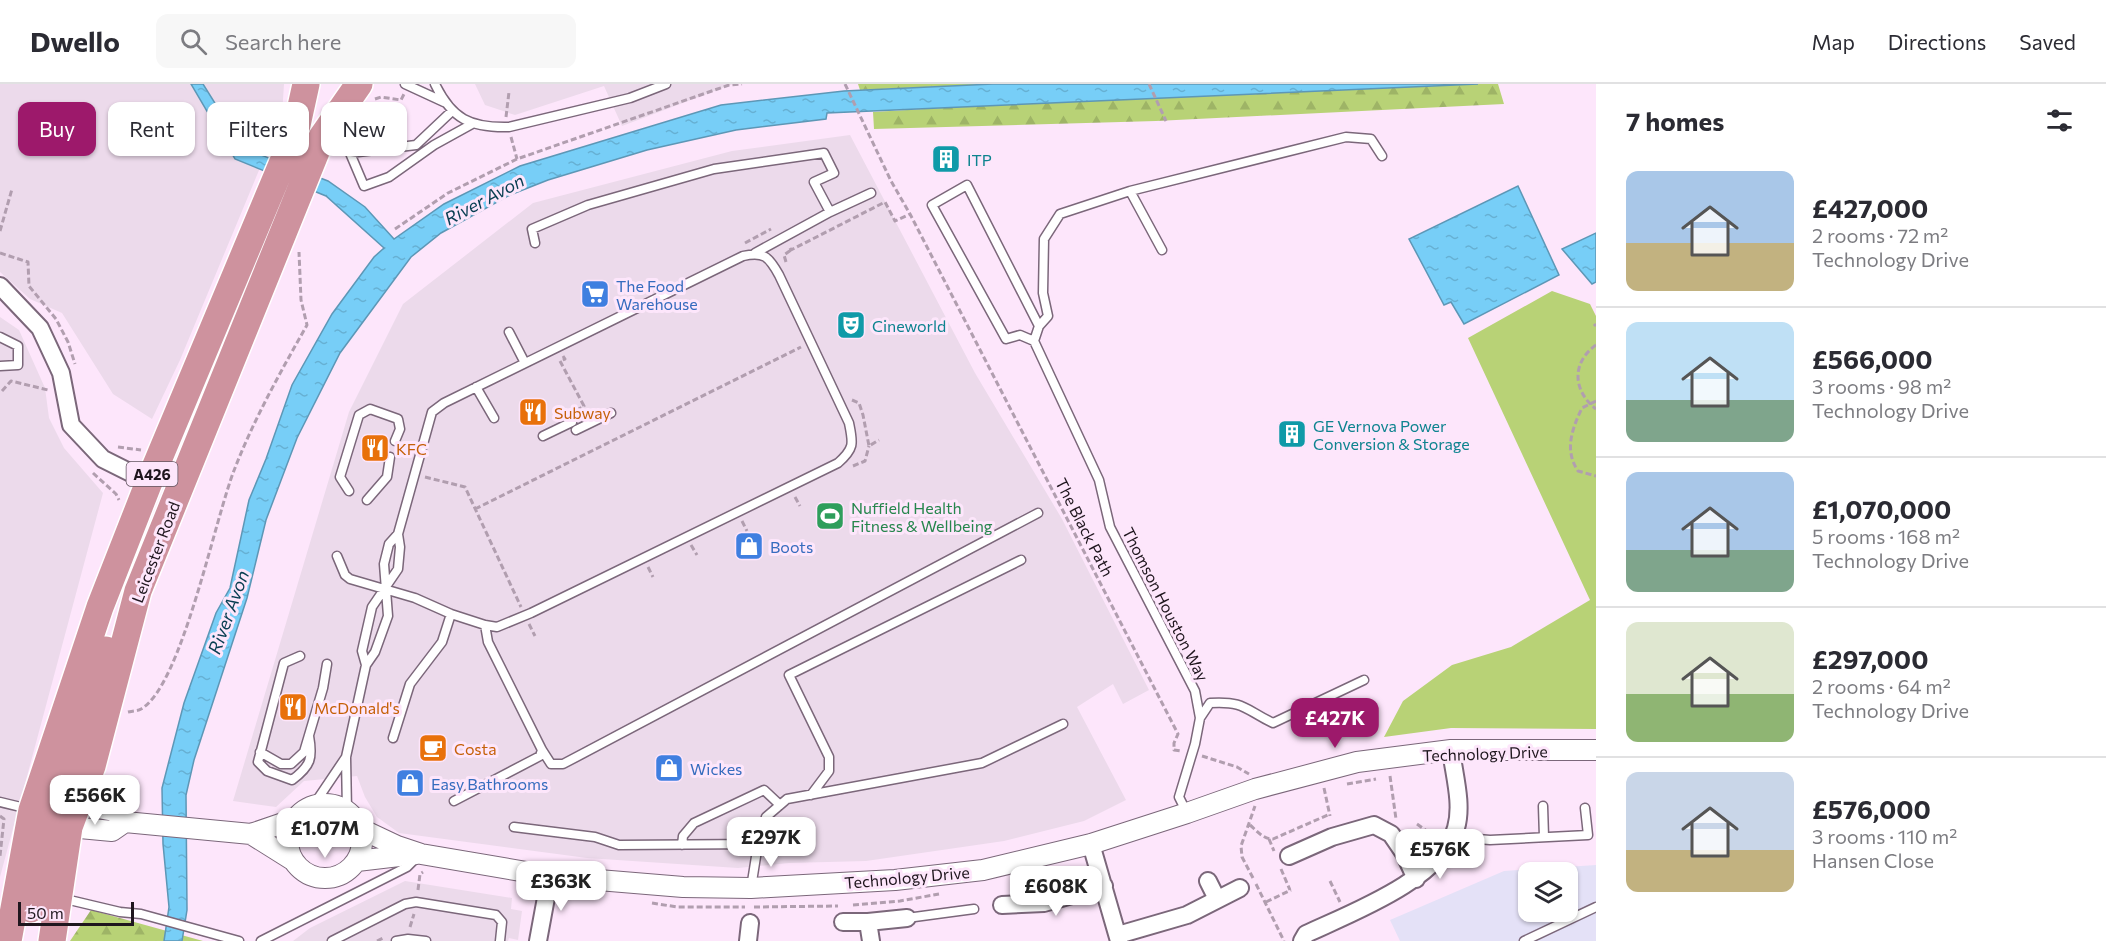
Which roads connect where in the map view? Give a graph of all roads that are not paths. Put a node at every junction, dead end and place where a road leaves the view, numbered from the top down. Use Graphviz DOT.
graph roads {
  1 [pos="306,84"];
  2 [pos="358,84"];
  3 [pos="405,84"];
  4 [pos="435,84"];
  5 [pos="666,84"];
  6 [pos="444,102"];
  7 [pos="452,111"];
  8 [pos="472,124"];
  9 [pos="1382,156"];
  10 [pos="1130,191"];
  11 [pos="871,193"];
  12 [pos="830,212"];
  13 [pos="536,243"];
  14 [pos="1162,250"];
  15 [pos="751,254"];
  16 [pos="0,286"];
  17 [pos="1039,326"];
  18 [pos="509,332"];
  19 [pos="0,337"];
  20 [pos="1034,341"];
  21 [pos="525,363"];
  22 [pos="0,366"];
  23 [pos="476,387"];
  24 [pos="611,414"];
  25 [pos="494,418"];
  26 [pos="543,436"];
  27 [pos="395,441"];
  28 [pos="390,457"];
  29 [pos="149,482"];
  30 [pos="349,491"];
  31 [pos="367,500"];
  32 [pos="1038,513"];
  33 [pos="398,534"];
  34 [pos="337,556"];
  35 [pos="1021,560"];
  36 [pos="386,589"];
  37 [pos="138,591"];
  38 [pos="452,614"];
  39 [pos="485,625"];
  40 [pos="300,656"];
  41 [pos="327,664"];
  42 [pos="366,665"];
  43 [pos="1364,680"];
  44 [pos="1200,718"];
  45 [pos="1063,724"];
  46 [pos="309,736"];
  47 [pos="393,738"];
  48 [pos="542,750"];
  49 [pos="1451,750"];
  50 [pos="1596,750"];
  51 [pos="260,752"];
  52 [pos="346,757"];
  53 [pos="811,795"];
  54 [pos="454,801"];
  55 [pos="0,802"];
  56 [pos="780,805"];
  57 [pos="313,806"];
  58 [pos="1543,806"];
  59 [pos="1586,808"];
  60 [pos="347,811"];
  61 [pos="1187,813"];
  62 [pos="59,816"];
  63 [pos="295,819"];
  64 [pos="514,827"];
  65 [pos="361,829"];
  66 [pos="252,834"];
  67 [pos="1544,837"];
  68 [pos="1451,840"];
  69 [pos="758,844"];
  70 [pos="1091,844"];
  71 [pos="682,845"];
  72 [pos="421,854"];
  73 [pos="294,861"];
  74 [pos="357,861"];
  75 [pos="1284,861"];
  76 [pos="550,876"];
  77 [pos="1416,879"];
  78 [pos="1208,881"];
  79 [pos="1104,886"];
  80 [pos="751,888"];
  81 [pos="1240,888"];
  82 [pos="57,897"];
  83 [pos="1217,899"];
  84 [pos="1002,905"];
  85 [pos="1596,907"];
  86 [pos="974,909"];
  87 [pos="907,918"];
  88 [pos="843,922"];
  89 [pos="868,922"];
  90 [pos="750,923"];
  91 [pos="1542,937"];
  92 [pos="1119,938"];
  93 [pos="8,941"];
  94 [pos="23,941"];
  95 [pos="52,941"];
  96 [pos="239,941"];
  97 [pos="261,941"];
  98 [pos="332,941"];
  99 [pos="396,941"];
  100 [pos="426,941"];
  101 [pos="500,941"];
  102 [pos="538,941"];
  103 [pos="747,941"];
  104 [pos="872,941"];
  105 [pos="1302,941"];
  106 [pos="1524,941"];
  1 -- 29 [label="highway, Leicester Road / A426"];
  2 -- 37 [label="highway, Leicester Road / A426"];
  3 -- 6 [label="lane"];
  4 -- 6 [label="lane"];
  5 -- 8 [label="lane"];
  6 -- 7 [label="lane"];
  7 -- 8 [label="lane"];
  7 -- 8 [label="lane"];
  9 -- 10 [label="lane"];
  10 -- 14 [label="lane"];
  10 -- 17 [label="lane"];
  11 -- 12 [label="lane"];
  12 -- 13 [label="lane"];
  12 -- 15 [label="lane"];
  15 -- 21 [label="lane"];
  15 -- 39 [label="lane"];
  16 -- 29 [label="street"];
  17 -- 20 [label="lane"];
  17 -- 20 [label="lane"];
  18 -- 21 [label="lane"];
  19 -- 22 [label="lane"];
  20 -- 44 [label="lane, Thomson Houston Way"];
  21 -- 23 [label="lane"];
  23 -- 25 [label="lane"];
  23 -- 33 [label="lane"];
  24 -- 26 [label="lane"];
  27 -- 30 [label="lane"];
  28 -- 31 [label="lane"];
  29 -- 62 [label="highway, Leicester Road / A426"];
  32 -- 48 [label="lane"];
  33 -- 36 [label="lane"];
  33 -- 36 [label="lane"];
  34 -- 36 [label="lane"];
  35 -- 53 [label="lane"];
  36 -- 38 [label="lane"];
  36 -- 42 [label="lane"];
  36 -- 42 [label="lane"];
  37 -- 62 [label="highway, Leicester Road / A426"];
  37 -- 62 [label="highway"];
  38 -- 39 [label="lane"];
  38 -- 47 [label="lane"];
  39 -- 48 [label="lane"];
  40 -- 51 [label="lane"];
  41 -- 46 [label="lane"];
  42 -- 52 [label="lane"];
  43 -- 44 [label="lane"];
  44 -- 61 [label="lane, Thomson Houston Way"];
  45 -- 53 [label="lane"];
  46 -- 51 [label="lane"];
  46 -- 51 [label="lane"];
  48 -- 54 [label="lane"];
  49 -- 50 [label="street, Technology Drive"];
  49 -- 61 [label="street, Technology Drive"];
  49 -- 68 [label="street"];
  52 -- 57 [label="lane"];
  52 -- 60 [label="lane"];
  53 -- 56 [label="lane"];
  55 -- 62 [label="lane"];
  56 -- 69 [label="lane"];
  56 -- 71 [label="lane"];
  57 -- 60 [label="street"];
  57 -- 63 [label="street"];
  58 -- 67 [label="lane"];
  59 -- 67 [label="lane"];
  60 -- 65 [label="street"];
  61 -- 70 [label="street, Technology Drive"];
  62 -- 66 [label="street"];
  62 -- 82 [label="highway, Leicester Road / A426"];
  62 -- 93 [label="highway, Leicester Road / A426"];
  62 -- 94 [label="highway"];
  63 -- 66 [label="street"];
  63 -- 73 [label="street"];
  64 -- 71 [label="lane"];
  65 -- 72 [label="street, Technology Drive"];
  65 -- 74 [label="street"];
  66 -- 73 [label="street"];
  67 -- 68 [label="lane"];
  68 -- 77 [label="street"];
  69 -- 71 [label="lane"];
  69 -- 80 [label="lane"];
  70 -- 79 [label="street"];
  70 -- 80 [label="street, Technology Drive"];
  72 -- 74 [label="street, Technology Drive"];
  72 -- 76 [label="street, Technology Drive"];
  72 -- 97 [label="lane"];
  73 -- 74 [label="street"];
  75 -- 77 [label="street"];
  76 -- 80 [label="street, Technology Drive"];
  76 -- 102 [label="street"];
  77 -- 105 [label="street"];
  78 -- 83 [label="street"];
  79 -- 84 [label="street"];
  79 -- 92 [label="street"];
  81 -- 83 [label="street"];
  82 -- 95 [label="highway, Leicester Road / A426"];
  82 -- 96 [label="lane"];
  83 -- 92 [label="street"];
  85 -- 91 [label="lane"];
  86 -- 87 [label="lane"];
  87 -- 89 [label="street"];
  88 -- 89 [label="street"];
  89 -- 104 [label="street"];
  90 -- 103 [label="street"];
  91 -- 106 [label="lane"];
  98 -- 101 [label="lane"];
  99 -- 100 [label="lane"];
}
